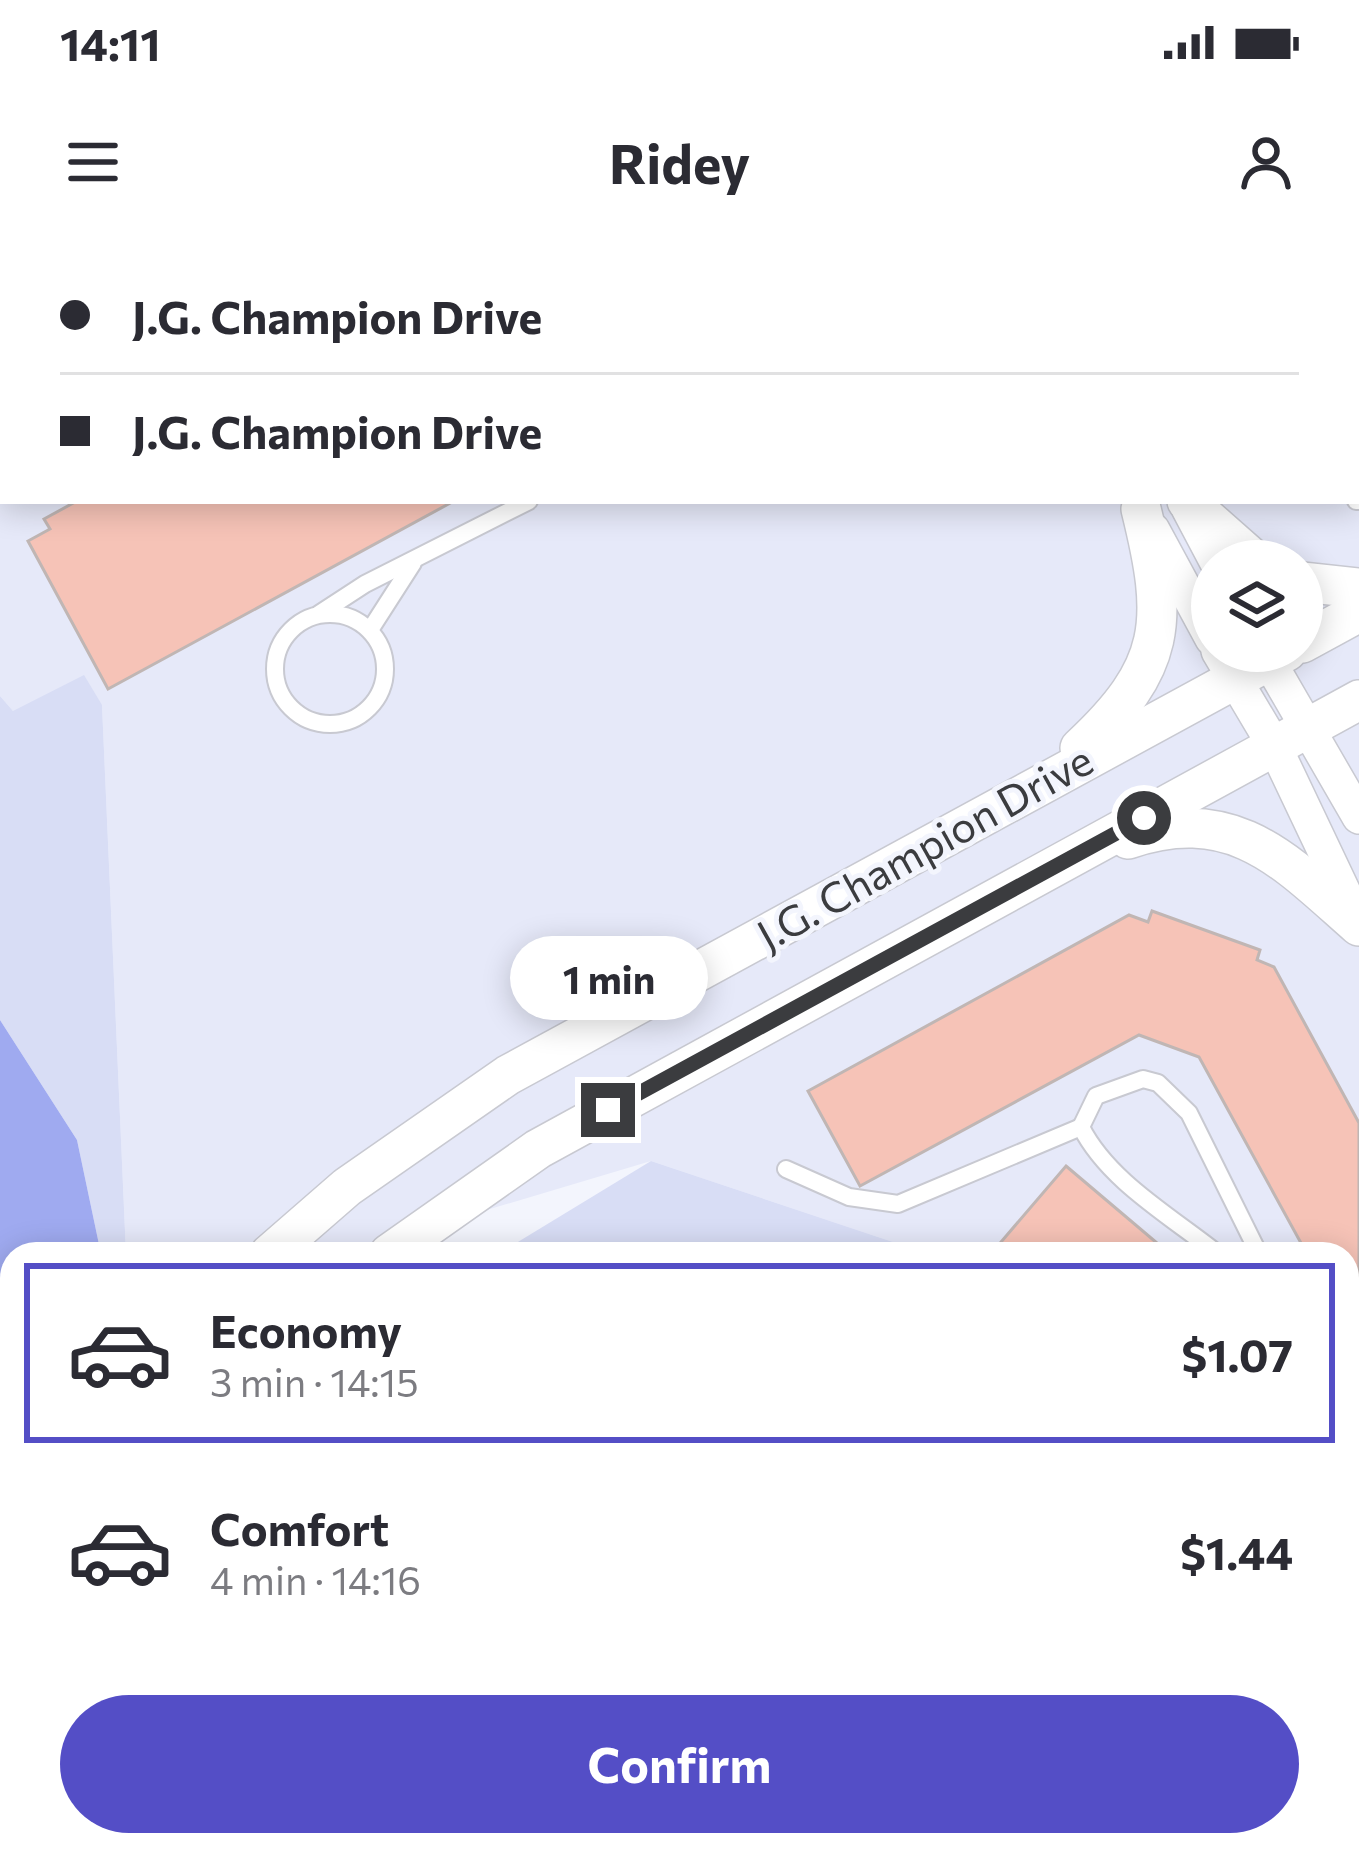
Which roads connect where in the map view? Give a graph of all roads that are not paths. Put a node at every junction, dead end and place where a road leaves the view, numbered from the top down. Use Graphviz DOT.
graph roads {
  1 [pos="523,504"];
  2 [pos="1188,504"];
  3 [pos="1190,504"];
  4 [pos="1139,505"];
  5 [pos="1206,540"];
  6 [pos="1232,540"];
  7 [pos="413,562"];
  8 [pos="1323,585"];
  9 [pos="1359,588"];
  10 [pos="1191,600"];
  11 [pos="1359,612"];
  12 [pos="319,615"];
  13 [pos="1323,628"];
  14 [pos="370,630"];
  15 [pos="1235,672"];
  16 [pos="1268,672"];
  17 [pos="1359,700"];
  18 [pos="1291,738"];
  19 [pos="1041,785"];
  20 [pos="1359,818"];
  21 [pos="1077,856"];
  22 [pos="1359,925"];
  23 [pos="1081,1127"];
  24 [pos="785,1169"];
  25 [pos="285,1242"];
  26 [pos="406,1242"];
  27 [pos="1203,1242"];
  28 [pos="1253,1242"];
  1 -- 7 [label="lane"];
  2 -- 5 [label="street"];
  3 -- 6 [label="street"];
  4 -- 10 [label="street"];
  4 -- 19 [label="street"];
  7 -- 12 [label="lane"];
  7 -- 14 [label="lane"];
  8 -- 9 [label="street"];
  11 -- 13 [label="street, J.G. Champion Drive"];
  12 -- 14 [label="lane"];
  12 -- 14 [label="lane"];
  15 -- 19 [label="street, J.G. Champion Drive"];
  16 -- 18 [label="street"];
  17 -- 18 [label="street, J.G. Champion Drive"];
  18 -- 20 [label="street"];
  18 -- 21 [label="street, J.G. Champion Drive"];
  18 -- 22 [label="street"];
  19 -- 25 [label="street, J.G. Champion Drive"];
  21 -- 22 [label="street"];
  21 -- 26 [label="street, J.G. Champion Drive"];
  23 -- 24 [label="lane"];
  23 -- 27 [label="lane"];
  23 -- 28 [label="lane"];
}
